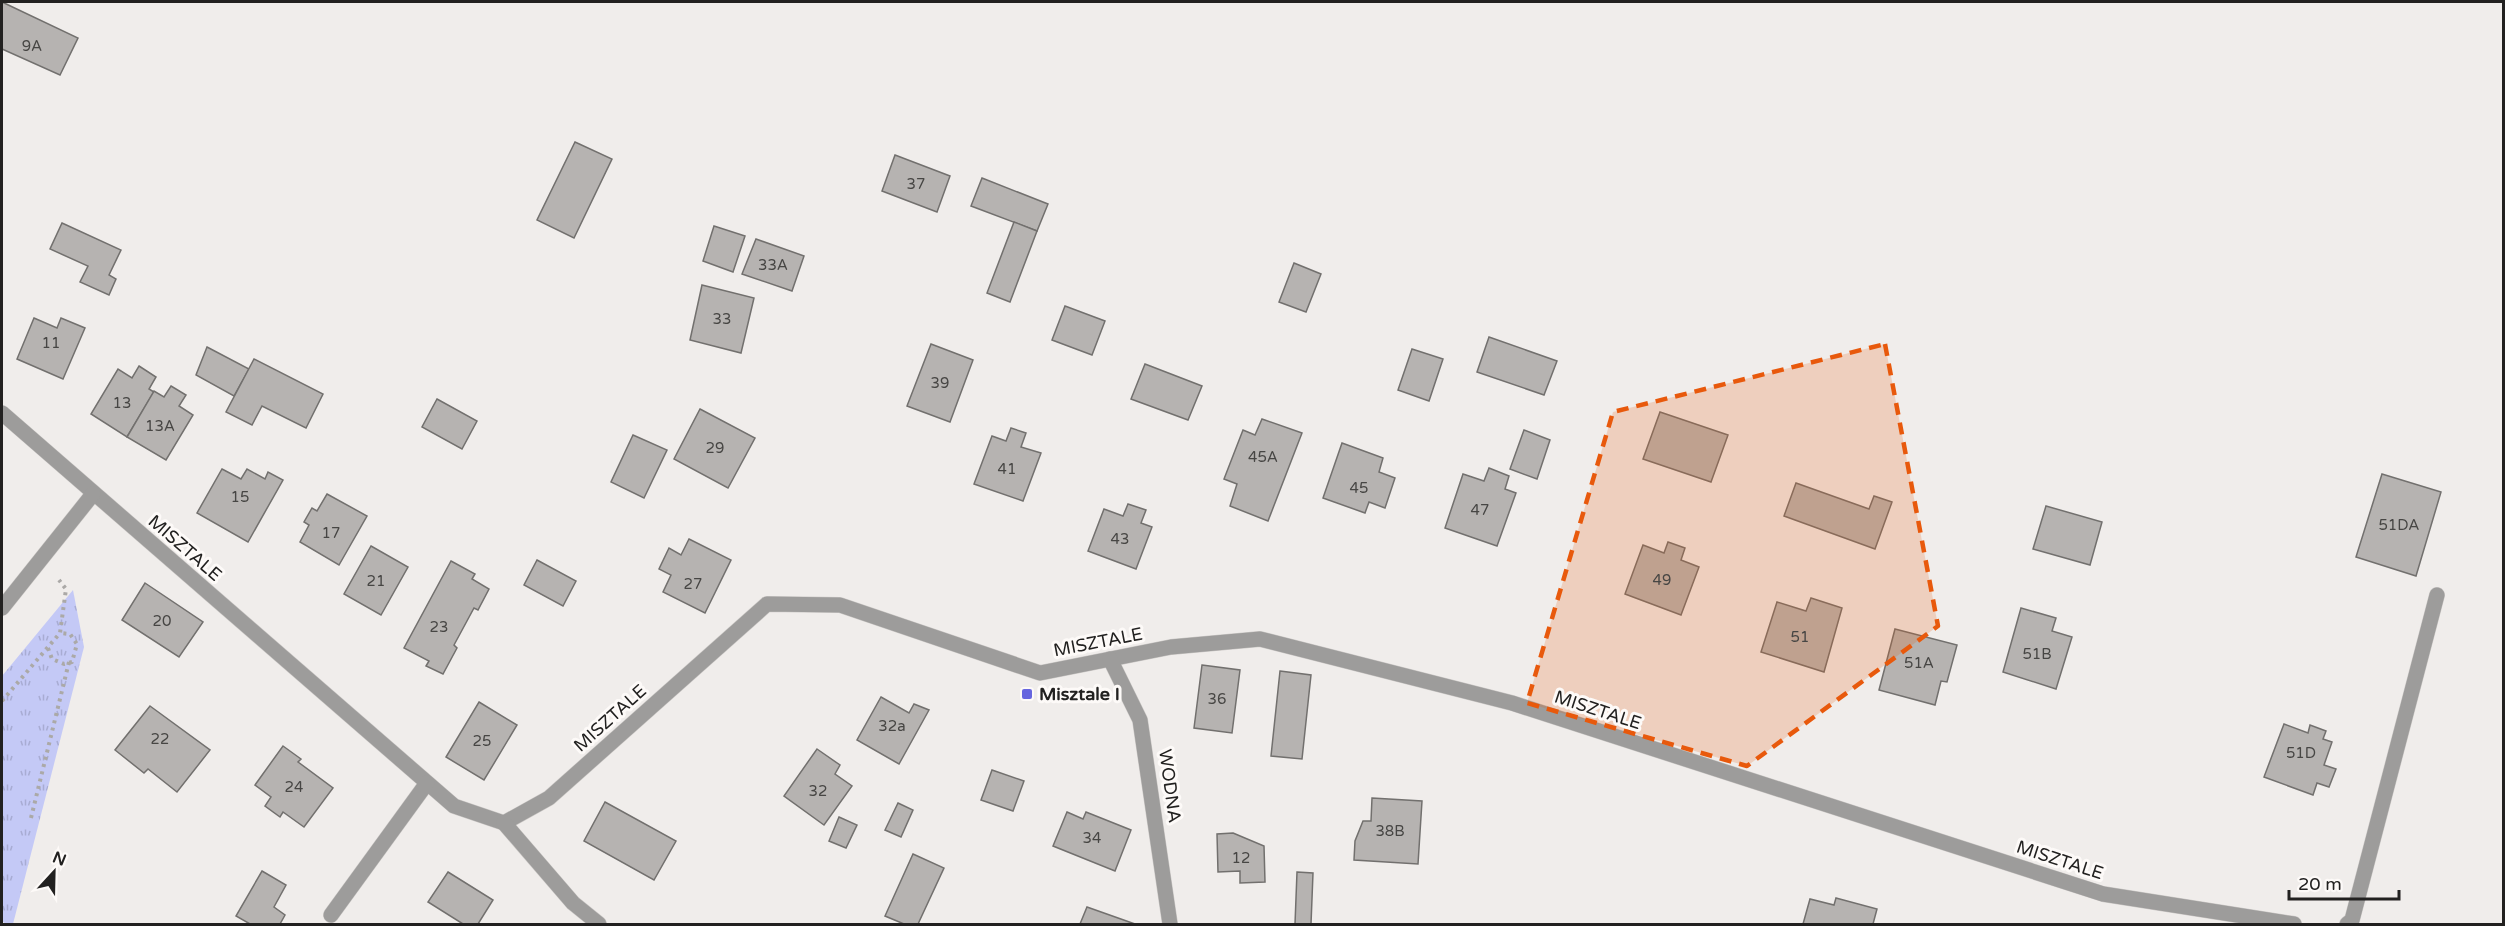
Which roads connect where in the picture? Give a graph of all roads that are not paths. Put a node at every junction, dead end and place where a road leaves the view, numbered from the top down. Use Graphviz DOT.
graph roads {
  1 [pos="2,412"];
  2 [pos="93,494"];
  3 [pos="2437,595"];
  4 [pos="2,608"];
  5 [pos="1110,659"];
  6 [pos="427,783"];
  7 [pos="504,823"];
  8 [pos="331,915"];
  9 [pos="599,924"];
  10 [pos="1170,924"];
  11 [pos="2294,924"];
  12 [pos="2347,924"];
  1 -- 2 [label="street, MISZTALE"];
  2 -- 4 [label="street"];
  2 -- 6 [label="street, MISZTALE"];
  3 -- 12 [label="street"];
  5 -- 7 [label="street, MISZTALE"];
  5 -- 10 [label="street, WODNA"];
  5 -- 11 [label="street, MISZTALE"];
  6 -- 7 [label="street, MISZTALE"];
  6 -- 8 [label="street"];
  7 -- 9 [label="street"];
}
